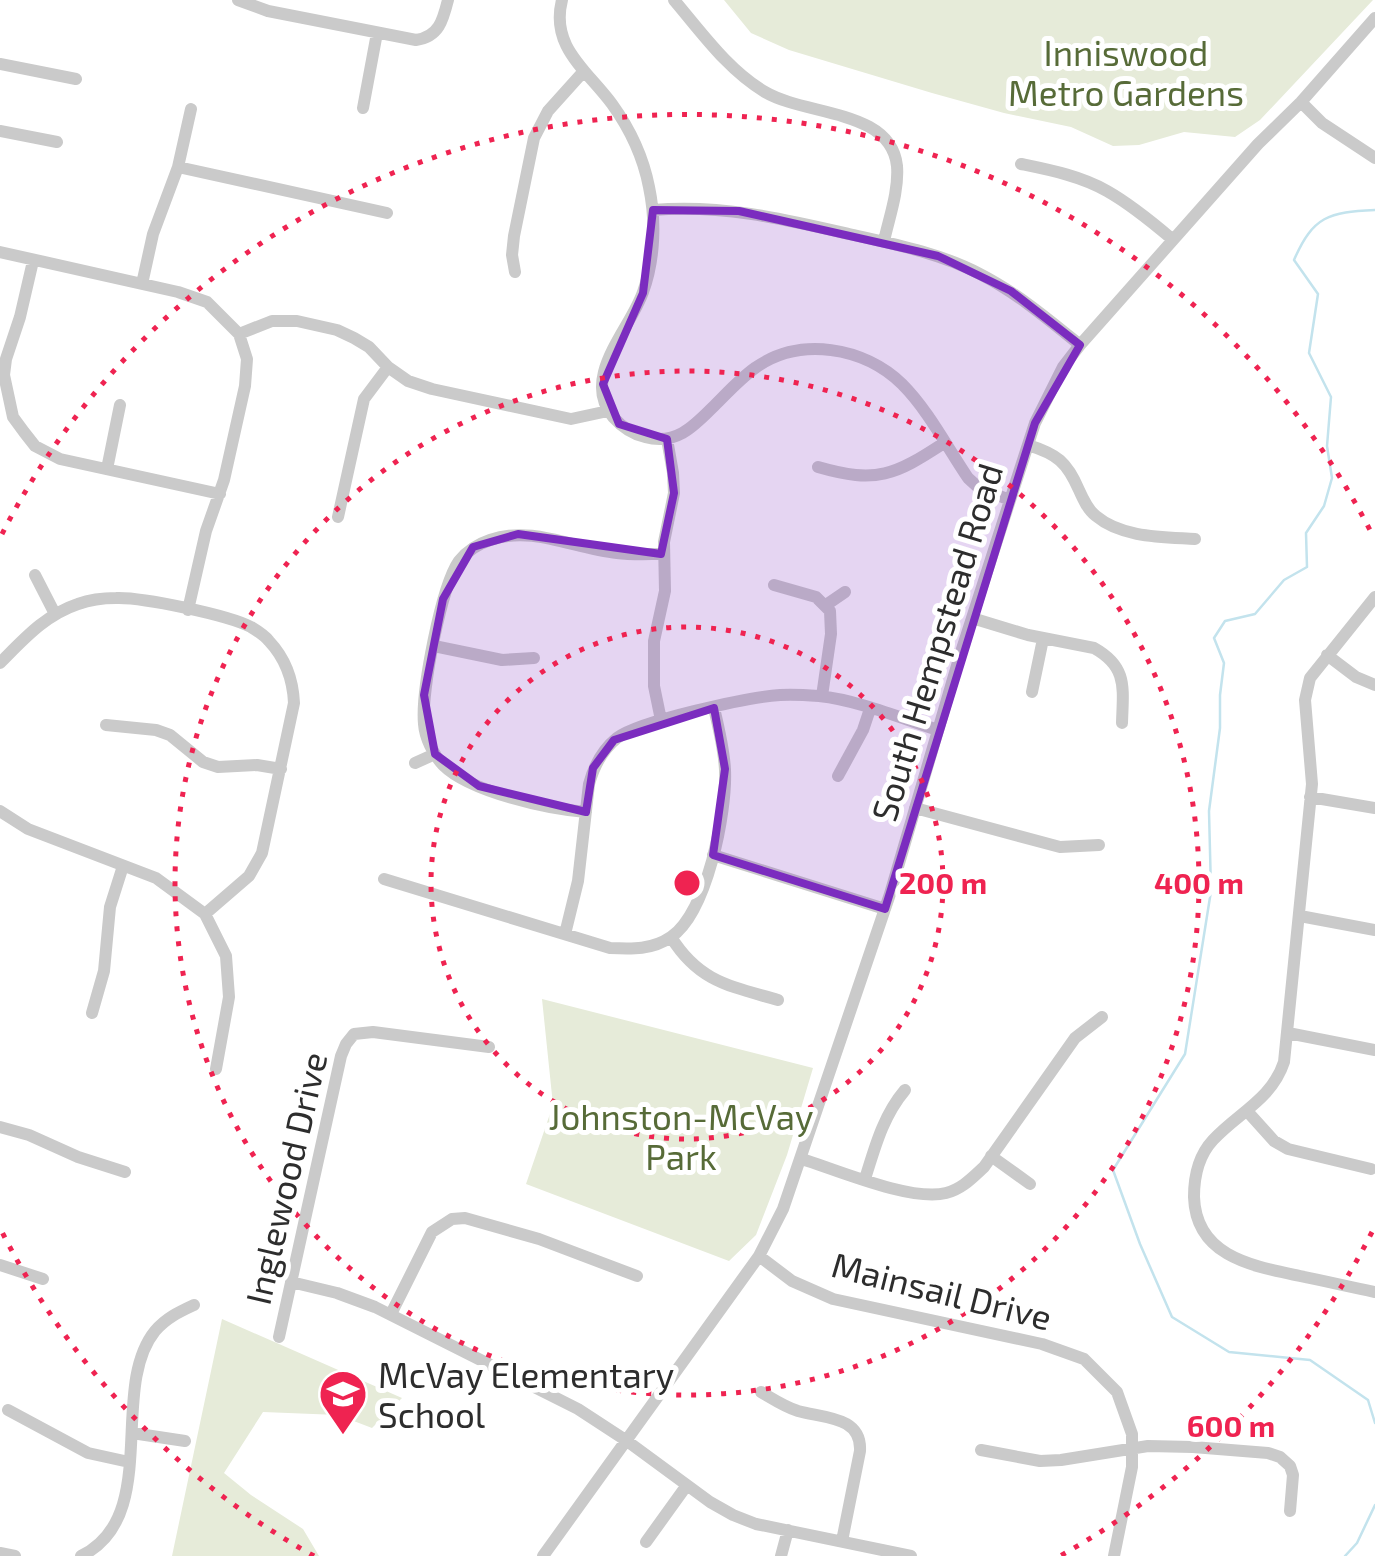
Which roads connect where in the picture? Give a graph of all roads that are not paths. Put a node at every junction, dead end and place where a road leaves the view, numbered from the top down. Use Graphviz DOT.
graph roads {
  1 [pos="238,0"];
  2 [pos="448,0"];
  3 [pos="562,0"];
  4 [pos="674,0"];
  5 [pos="1375,18"];
  6 [pos="378,34"];
  7 [pos="0,64"];
  8 [pos="584,71"];
  9 [pos="76,79"];
  10 [pos="1300,102"];
  11 [pos="363,108"];
  12 [pos="191,110"];
  13 [pos="0,131"];
  14 [pos="58,142"];
  15 [pos="1375,158"];
  16 [pos="1021,164"];
  17 [pos="178,167"];
  18 [pos="653,210"];
  19 [pos="387,213"];
  20 [pos="1172,240"];
  21 [pos="884,242"];
  22 [pos="0,252"];
  23 [pos="33,261"];
  24 [pos="516,272"];
  25 [pos="142,284"];
  26 [pos="239,334"];
  27 [pos="1080,345"];
  28 [pos="388,367"];
  29 [pos="120,405"];
  30 [pos="608,411"];
  31 [pos="6,419"];
  32 [pos="667,440"];
  33 [pos="944,443"];
  34 [pos="1028,445"];
  35 [pos="818,468"];
  36 [pos="106,469"];
  37 [pos="220,494"];
  38 [pos="1010,500"];
  39 [pos="338,517"];
  40 [pos="1196,539"];
  41 [pos="663,554"];
  42 [pos="34,575"];
  43 [pos="774,586"];
  44 [pos="845,592"];
  45 [pos="1375,597"];
  46 [pos="826,605"];
  47 [pos="188,610"];
  48 [pos="55,614"];
  49 [pos="972,618"];
  50 [pos="1043,638"];
  51 [pos="434,646"];
  52 [pos="1328,655"];
  53 [pos="534,658"];
  54 [pos="0,663"];
  55 [pos="1375,686"];
  56 [pos="1032,692"];
  57 [pos="822,696"];
  58 [pos="714,708"];
  59 [pos="870,709"];
  60 [pos="661,720"];
  61 [pos="1122,722"];
  62 [pos="106,725"];
  63 [pos="938,730"];
  64 [pos="435,754"];
  65 [pos="414,763"];
  66 [pos="281,769"];
  67 [pos="838,776"];
  68 [pos="1310,797"];
  69 [pos="915,808"];
  70 [pos="1375,808"];
  71 [pos="0,811"];
  72 [pos="586,812"];
  73 [pos="1099,845"];
  74 [pos="712,855"];
  75 [pos="123,866"];
  76 [pos="384,879"];
  77 [pos="884,909"];
  78 [pos="205,914"];
  79 [pos="1300,916"];
  80 [pos="1375,930"];
  81 [pos="565,934"];
  82 [pos="671,937"];
  83 [pos="778,1000"];
  84 [pos="92,1013"];
  85 [pos="1102,1017"];
  86 [pos="1288,1033"];
  87 [pos="489,1047"];
  88 [pos="1375,1050"];
  89 [pos="216,1070"];
  90 [pos="905,1090"];
  91 [pos="1247,1112"];
  92 [pos="0,1127"];
  93 [pos="991,1156"];
  94 [pos="802,1159"];
  95 [pos="1371,1168"];
  96 [pos="125,1172"];
  97 [pos="865,1179"];
  98 [pos="1030,1184"];
  99 [pos="759,1256"];
  100 [pos="0,1266"];
  101 [pos="637,1276"];
  102 [pos="43,1279"];
  103 [pos="291,1282"];
  104 [pos="1375,1292"];
  105 [pos="194,1305"];
  106 [pos="391,1314"];
  107 [pos="279,1337"];
  108 [pos="761,1392"];
  109 [pos="8,1410"];
  110 [pos="132,1434"];
  111 [pos="185,1441"];
  112 [pos="626,1441"];
  113 [pos="1134,1447"];
  114 [pos="981,1450"];
  115 [pos="129,1462"];
  116 [pos="687,1485"];
  117 [pos="1290,1511"];
  118 [pos="788,1530"];
  119 [pos="842,1541"];
  120 [pos="646,1542"];
  121 [pos="0,1553"];
  122 [pos="85,1555"];
  123 [pos="16,1556"];
  124 [pos="543,1556"];
  125 [pos="780,1556"];
  126 [pos="909,1556"];
  127 [pos="1114,1556"];
  1 -- 6 [label="street"];
  2 -- 6 [label="street"];
  3 -- 8 [label="street"];
  4 -- 21 [label="street"];
  5 -- 10 [label="street, South Hempstead Road"];
  6 -- 11 [label="street"];
  7 -- 9 [label="street"];
  8 -- 18 [label="street"];
  8 -- 24 [label="street"];
  10 -- 15 [label="street"];
  10 -- 20 [label="street, South Hempstead Road"];
  12 -- 17 [label="street"];
  13 -- 14 [label="street"];
  16 -- 20 [label="street"];
  17 -- 19 [label="street"];
  17 -- 25 [label="street"];
  18 -- 21 [label="street"];
  18 -- 30 [label="street"];
  20 -- 27 [label="street, South Hempstead Road"];
  21 -- 27 [label="street"];
  22 -- 23 [label="street"];
  23 -- 25 [label="street"];
  23 -- 31 [label="street"];
  25 -- 26 [label="street"];
  26 -- 28 [label="street"];
  26 -- 37 [label="street"];
  27 -- 34 [label="street, South Hempstead Road"];
  28 -- 30 [label="street"];
  28 -- 39 [label="street"];
  29 -- 36 [label="street"];
  30 -- 32 [label="street"];
  31 -- 36 [label="street"];
  32 -- 33 [label="street"];
  32 -- 41 [label="street"];
  33 -- 35 [label="street"];
  33 -- 38 [label="street"];
  34 -- 38 [label="street, South Hempstead Road"];
  34 -- 40 [label="street"];
  36 -- 37 [label="street"];
  37 -- 47 [label="street"];
  38 -- 49 [label="street, South Hempstead Road"];
  41 -- 51 [label="street"];
  41 -- 60 [label="street"];
  42 -- 48 [label="street"];
  43 -- 46 [label="street"];
  44 -- 46 [label="street"];
  45 -- 52 [label="street"];
  46 -- 57 [label="street"];
  47 -- 48 [label="street"];
  47 -- 66 [label="street"];
  48 -- 54 [label="street"];
  49 -- 50 [label="street"];
  49 -- 63 [label="street, South Hempstead Road"];
  50 -- 56 [label="street"];
  50 -- 61 [label="street"];
  51 -- 53 [label="street"];
  51 -- 64 [label="street"];
  52 -- 55 [label="street"];
  52 -- 68 [label="street"];
  57 -- 58 [label="street"];
  57 -- 59 [label="street"];
  58 -- 60 [label="street"];
  58 -- 74 [label="street"];
  59 -- 63 [label="street"];
  59 -- 67 [label="street"];
  60 -- 72 [label="street"];
  62 -- 66 [label="street"];
  63 -- 69 [label="street, South Hempstead Road"];
  64 -- 65 [label="street"];
  64 -- 72 [label="street"];
  66 -- 78 [label="street"];
  68 -- 70 [label="street"];
  68 -- 79 [label="street"];
  69 -- 73 [label="street"];
  69 -- 77 [label="street, South Hempstead Road"];
  71 -- 75 [label="street"];
  72 -- 81 [label="street"];
  74 -- 77 [label="street"];
  74 -- 82 [label="street"];
  75 -- 78 [label="street"];
  75 -- 84 [label="street"];
  76 -- 81 [label="street"];
  77 -- 94 [label="street, South Hempstead Road"];
  78 -- 89 [label="street"];
  79 -- 80 [label="street"];
  79 -- 86 [label="street"];
  81 -- 82 [label="street"];
  82 -- 83 [label="street"];
  85 -- 93 [label="street"];
  86 -- 88 [label="street"];
  86 -- 91 [label="street"];
  87 -- 103 [label="street, Inglewood Drive"];
  90 -- 97 [label="street"];
  91 -- 95 [label="street"];
  91 -- 104 [label="street"];
  92 -- 96 [label="street"];
  93 -- 97 [label="street"];
  93 -- 98 [label="street"];
  94 -- 97 [label="street"];
  94 -- 99 [label="street, South Hempstead Road"];
  99 -- 112 [label="street, South Hempstead Road"];
  99 -- 113 [label="street, Mainsail Drive"];
  100 -- 102 [label="street"];
  101 -- 106 [label="street"];
  103 -- 106 [label="street"];
  103 -- 107 [label="street, Inglewood Drive"];
  105 -- 110 [label="street"];
  106 -- 112 [label="street"];
  108 -- 119 [label="street"];
  109 -- 115 [label="street"];
  110 -- 111 [label="street"];
  110 -- 115 [label="street"];
  112 -- 116 [label="street"];
  112 -- 124 [label="street, South Hempstead Road"];
  113 -- 114 [label="street"];
  113 -- 117 [label="street"];
  113 -- 127 [label="street, Mainsail Drive"];
  115 -- 122 [label="street"];
  116 -- 118 [label="street"];
  116 -- 120 [label="street"];
  118 -- 119 [label="street"];
  118 -- 125 [label="street"];
  119 -- 126 [label="street"];
  121 -- 123 [label="street"];
}
